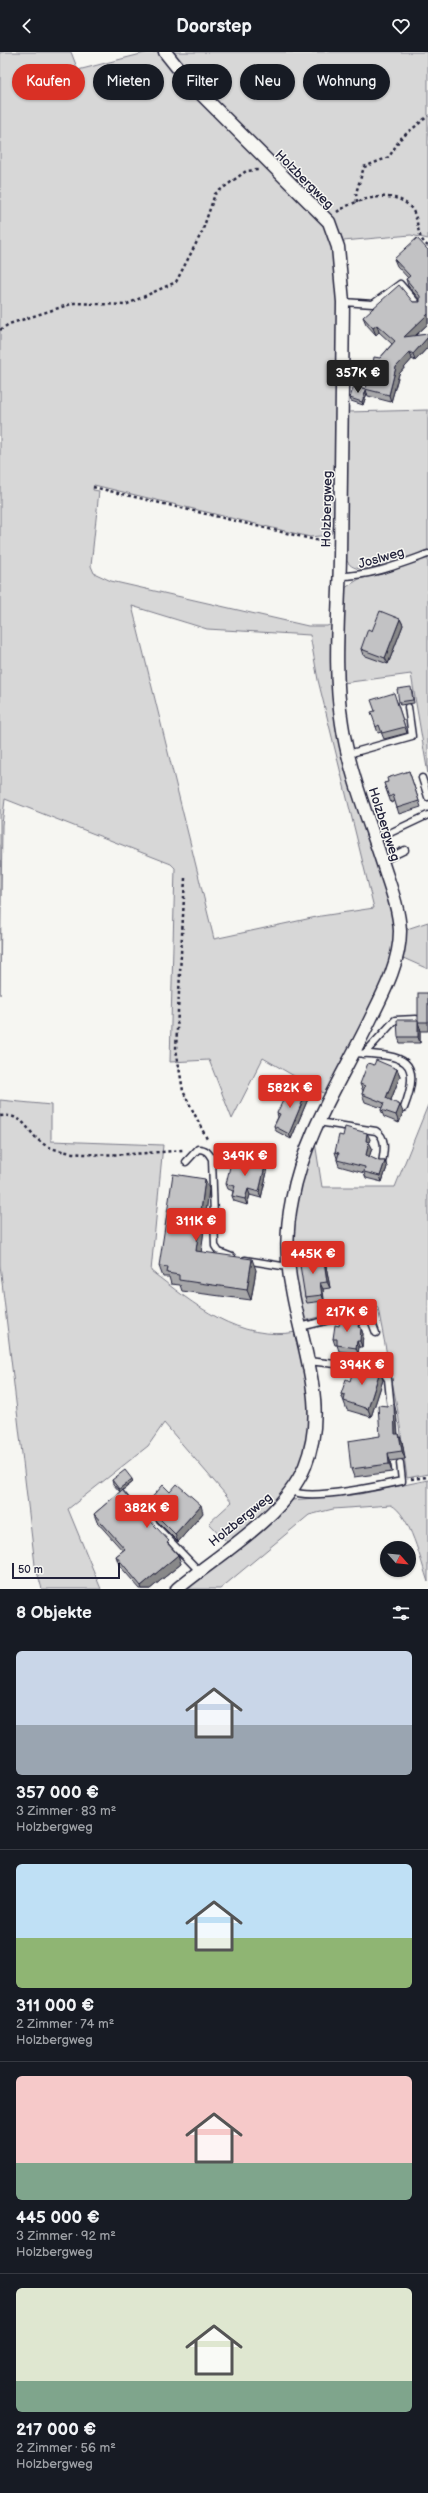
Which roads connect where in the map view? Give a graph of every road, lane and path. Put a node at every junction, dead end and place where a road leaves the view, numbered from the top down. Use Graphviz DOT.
graph roads {
  1 [pos="165,52"];
  2 [pos="428,116"];
  3 [pos="275,168"];
  4 [pos="358,202"];
  5 [pos="328,222"];
  6 [pos="428,246"];
  7 [pos="343,302"];
  8 [pos="419,306"];
  9 [pos="0,330"];
  10 [pos="342,378"];
  11 [pos="368,386"];
  12 [pos="93,487"];
  13 [pos="340,546"];
  14 [pos="428,554"];
  15 [pos="339,576"];
  16 [pos="408,707"];
  17 [pos="348,754"];
  18 [pos="422,778"];
  19 [pos="428,797"];
  20 [pos="428,815"];
  21 [pos="375,840"];
  22 [pos="405,850"];
  23 [pos="382,862"];
  24 [pos="185,878"];
  25 [pos="416,1019"];
  26 [pos="359,1054"];
  27 [pos="404,1108"];
  28 [pos="0,1116"];
  29 [pos="318,1122"];
  30 [pos="198,1149"];
  31 [pos="212,1160"];
  32 [pos="186,1162"];
  33 [pos="382,1163"];
  34 [pos="288,1267"];
  35 [pos="300,1327"];
  36 [pos="376,1333"];
  37 [pos="308,1361"];
  38 [pos="391,1409"];
  39 [pos="400,1463"];
  40 [pos="428,1477"];
  41 [pos="402,1481"];
  42 [pos="292,1490"];
  43 [pos="151,1521"];
  44 [pos="199,1571"];
  45 [pos="177,1589"];
  1 -- 3 [label="street, Holzbergweg"];
  2 -- 4 [label="path"];
  3 -- 5 [label="street, Holzbergweg"];
  3 -- 9 [label="path"];
  4 -- 5 [label="path"];
  4 -- 6 [label="path"];
  5 -- 7 [label="street, Holzbergweg"];
  7 -- 8 [label="lane"];
  7 -- 10 [label="street, Holzbergweg"];
  10 -- 11 [label="lane"];
  10 -- 13 [label="street, Holzbergweg"];
  12 -- 13 [label="path"];
  13 -- 15 [label="street, Holzbergweg"];
  14 -- 15 [label="lane, Joslweg"];
  15 -- 17 [label="street, Holzbergweg"];
  16 -- 17 [label="lane"];
  17 -- 21 [label="street, Holzbergweg"];
  18 -- 19 [label="lane"];
  20 -- 21 [label="lane"];
  21 -- 23 [label="street, Holzbergweg"];
  22 -- 23 [label="lane"];
  23 -- 26 [label="street, Holzbergweg"];
  24 -- 31 [label="path"];
  25 -- 26 [label="lane"];
  26 -- 27 [label="lane"];
  26 -- 29 [label="street, Holzbergweg"];
  28 -- 30 [label="path"];
  29 -- 33 [label="lane"];
  29 -- 34 [label="street, Holzbergweg"];
  30 -- 31 [label="lane"];
  30 -- 32 [label="lane"];
  31 -- 34 [label="lane"];
  34 -- 35 [label="street, Holzbergweg"];
  35 -- 36 [label="lane"];
  35 -- 37 [label="street, Holzbergweg"];
  37 -- 38 [label="lane"];
  37 -- 42 [label="street, Holzbergweg"];
  39 -- 41 [label="lane"];
  40 -- 41 [label="path"];
  41 -- 42 [label="lane"];
  42 -- 44 [label="street, Holzbergweg"];
  43 -- 44 [label="lane"];
  44 -- 45 [label="street, Holzbergweg"];
}
